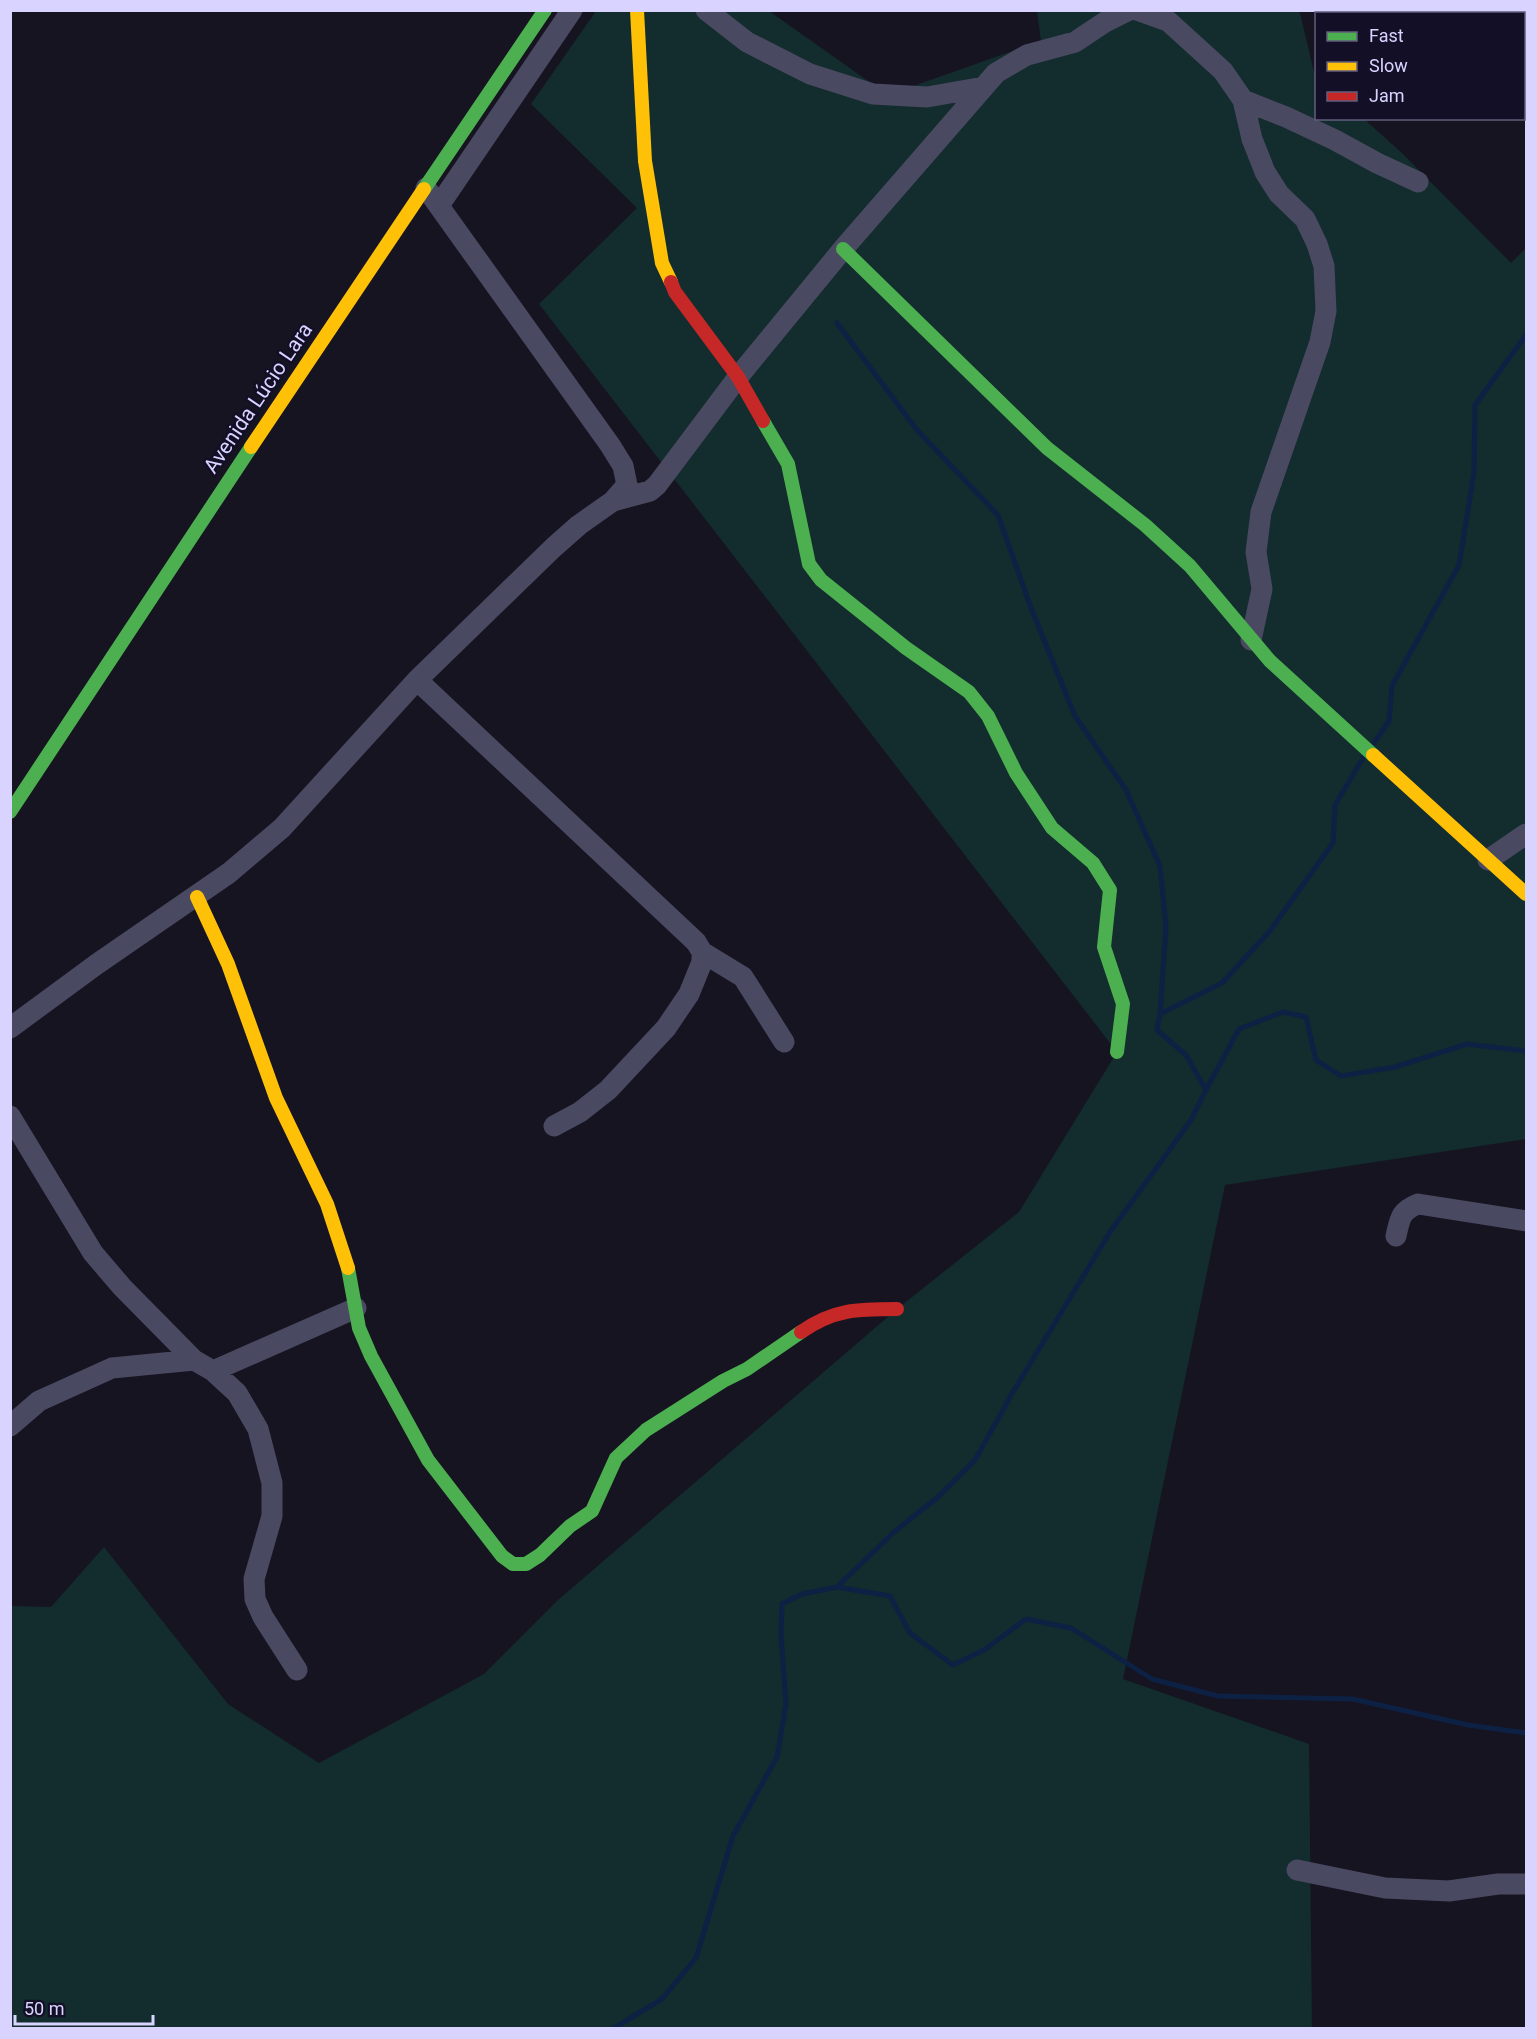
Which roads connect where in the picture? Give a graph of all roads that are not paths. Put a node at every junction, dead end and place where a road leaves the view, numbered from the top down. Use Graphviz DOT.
graph roads {
  1 [pos="545,10"];
  2 [pos="572,10"];
  3 [pos="637,10"];
  4 [pos="706,10"];
  5 [pos="1129,10"];
  6 [pos="1137,10"];
  7 [pos="984,87"];
  8 [pos="1243,100"];
  9 [pos="1418,183"];
  10 [pos="426,188"];
  11 [pos="440,204"];
  12 [pos="843,249"];
  13 [pos="738,377"];
  14 [pos="613,501"];
  15 [pos="1251,640"];
  16 [pos="417,680"];
  17 [pos="10,812"];
  18 [pos="1527,834"];
  19 [pos="1488,860"];
  20 [pos="1527,894"];
  21 [pos="197,897"];
  22 [pos="702,952"];
  23 [pos="10,1028"];
  24 [pos="784,1042"];
  25 [pos="1117,1052"];
  26 [pos="10,1116"];
  27 [pos="554,1126"];
  28 [pos="1527,1221"];
  29 [pos="1396,1236"];
  30 [pos="356,1308"];
  31 [pos="897,1310"];
  32 [pos="194,1360"];
  33 [pos="213,1371"];
  34 [pos="10,1426"];
  35 [pos="297,1670"];
  36 [pos="1297,1870"];
  37 [pos="1527,1884"];
  1 -- 10 [label="street, Avenida Lúcio Lara"];
  2 -- 11 [label="street"];
  3 -- 13 [label="street"];
  4 -- 7 [label="street"];
  5 -- 7 [label="street"];
  6 -- 8 [label="street"];
  7 -- 12 [label="street"];
  8 -- 9 [label="street"];
  8 -- 15 [label="street"];
  10 -- 11 [label="street"];
  10 -- 17 [label="street, Avenida Lúcio Lara"];
  11 -- 14 [label="street"];
  12 -- 13 [label="street"];
  12 -- 15 [label="street"];
  13 -- 14 [label="street"];
  13 -- 25 [label="street"];
  14 -- 16 [label="street"];
  15 -- 19 [label="street"];
  16 -- 21 [label="street"];
  16 -- 22 [label="street"];
  18 -- 19 [label="street"];
  19 -- 20 [label="street"];
  21 -- 23 [label="street"];
  21 -- 30 [label="street"];
  22 -- 24 [label="street"];
  22 -- 27 [label="street"];
  26 -- 32 [label="street"];
  28 -- 29 [label="street"];
  30 -- 31 [label="street"];
  30 -- 33 [label="street"];
  32 -- 33 [label="street"];
  32 -- 34 [label="street"];
  33 -- 35 [label="street"];
  36 -- 37 [label="street"];
}
